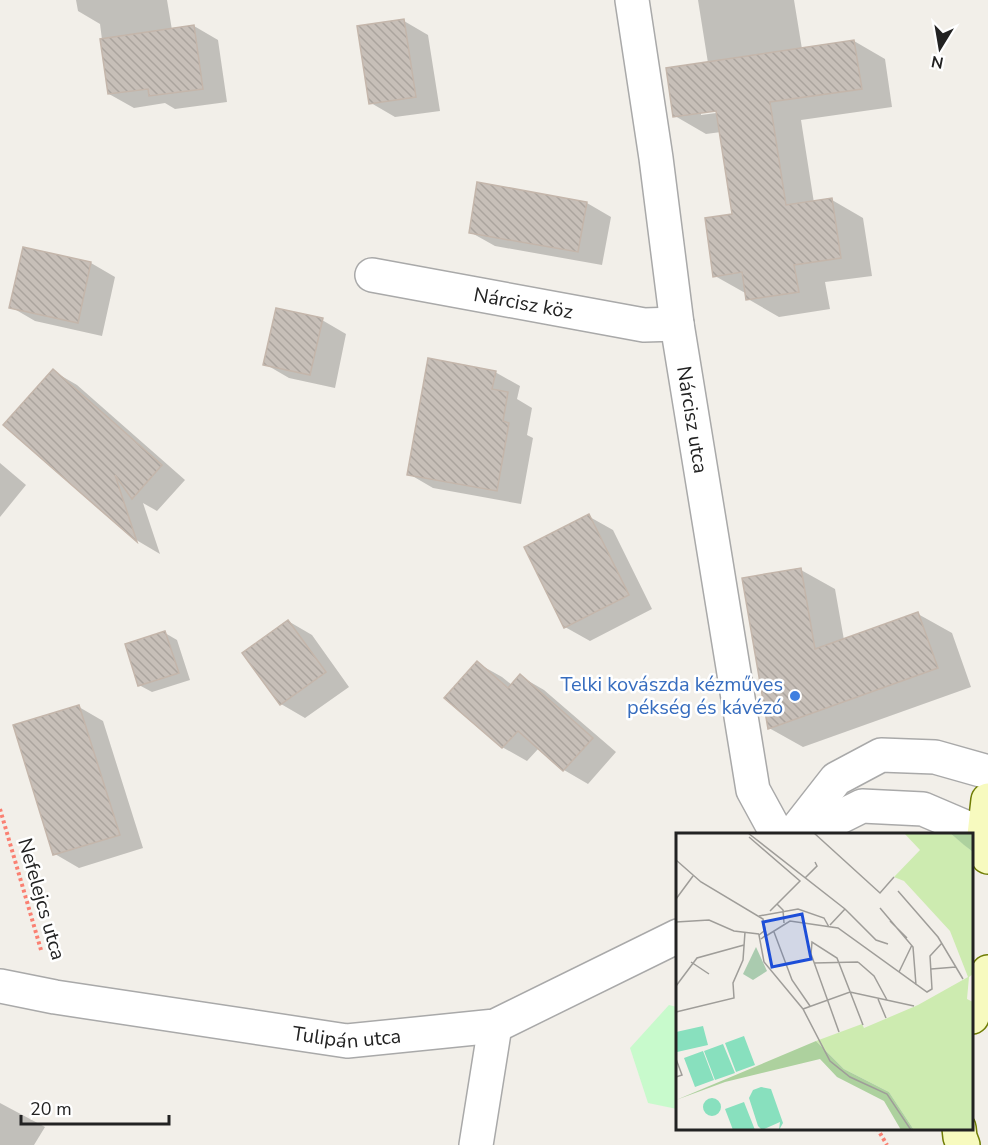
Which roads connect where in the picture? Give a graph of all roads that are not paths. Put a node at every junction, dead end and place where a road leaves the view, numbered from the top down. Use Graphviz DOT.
graph roads {
  1 [pos="632,0"];
  2 [pos="372,275"];
  3 [pos="677,324"];
  4 [pos="988,772"];
  5 [pos="988,800"];
  6 [pos="776,833"];
  7 [pos="794,833"];
  8 [pos="808,833"];
  9 [pos="964,833"];
  10 [pos="973,838"];
  11 [pos="986,846"];
  12 [pos="676,937"];
  13 [pos="988,972"];
  14 [pos="0,986"];
  15 [pos="973,1014"];
  16 [pos="495,1026"];
  17 [pos="959,1130"];
  18 [pos="476,1145"];
  19 [pos="963,1145"];
  1 -- 3 [label="street, Nárcisz utca"];
  2 -- 3 [label="street, Nárcisz köz"];
  3 -- 6 [label="street, Nárcisz utca"];
  4 -- 7 [label="street"];
  5 -- 11 [label="main road"];
  8 -- 9 [label="street"];
  10 -- 11 [label="street"];
  12 -- 16 [label="street, Tulipán utca"];
  13 -- 15 [label="main road"];
  14 -- 16 [label="street, Tulipán utca"];
  16 -- 18 [label="street"];
  17 -- 19 [label="main road"];
}
